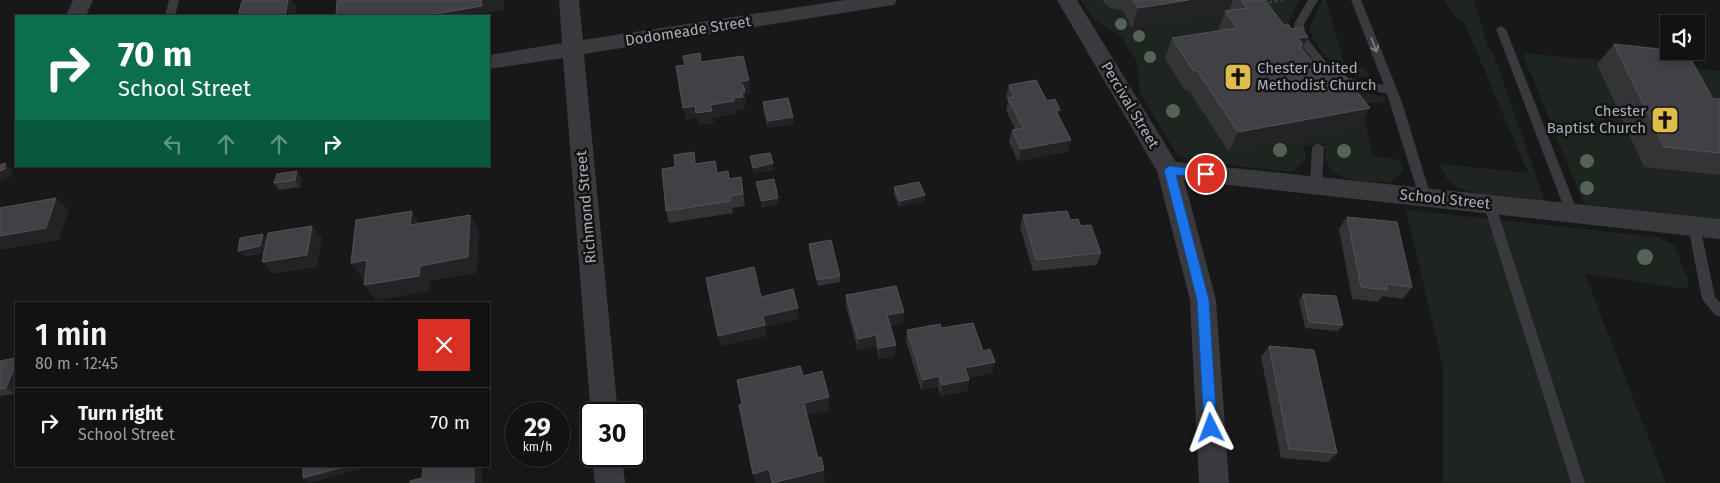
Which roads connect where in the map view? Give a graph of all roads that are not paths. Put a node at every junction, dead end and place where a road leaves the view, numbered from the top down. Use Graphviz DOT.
graph roads {
  1 [pos="83,0"];
  2 [pos="174,0"];
  3 [pos="569,0"];
  4 [pos="887,0"];
  5 [pos="1067,0"];
  6 [pos="1313,0"];
  7 [pos="1356,0"];
  8 [pos="76,15"];
  9 [pos="170,15"];
  10 [pos="1501,29"];
  11 [pos="573,48"];
  12 [pos="490,62"];
  13 [pos="1392,91"];
  14 [pos="1318,147"];
  15 [pos="1169,170"];
  16 [pos="1316,185"];
  17 [pos="1426,197"];
  18 [pos="1489,204"];
  19 [pos="1572,213"];
  20 [pos="1694,226"];
  21 [pos="1720,229"];
  22 [pos="1720,311"];
  23 [pos="603,402"];
  24 [pos="608,467"];
  25 [pos="610,483"];
  26 [pos="1214,483"];
  27 [pos="1578,483"];
  1 -- 8 [label="street"];
  2 -- 9 [label="lane"];
  3 -- 11 [label="street, Richmond Street"];
  4 -- 11 [label="street, Dodomeade Street"];
  5 -- 15 [label="street, Percival Street"];
  6 -- 13 [label="lane"];
  7 -- 13 [label="lane, one-way"];
  10 -- 19 [label="lane"];
  11 -- 12 [label="street, Dodomeade Street"];
  11 -- 23 [label="street, Richmond Street"];
  13 -- 17 [label="lane"];
  14 -- 16 [label="lane"];
  15 -- 16 [label="street, School Street"];
  15 -- 26 [label="street, Percival Street"];
  16 -- 17 [label="street, School Street"];
  17 -- 18 [label="street, School Street"];
  18 -- 19 [label="street, School Street"];
  18 -- 27 [label="lane"];
  19 -- 20 [label="street, School Street"];
  20 -- 21 [label="street, School Street"];
  20 -- 22 [label="lane"];
  24 -- 25 [label="street"];
}
